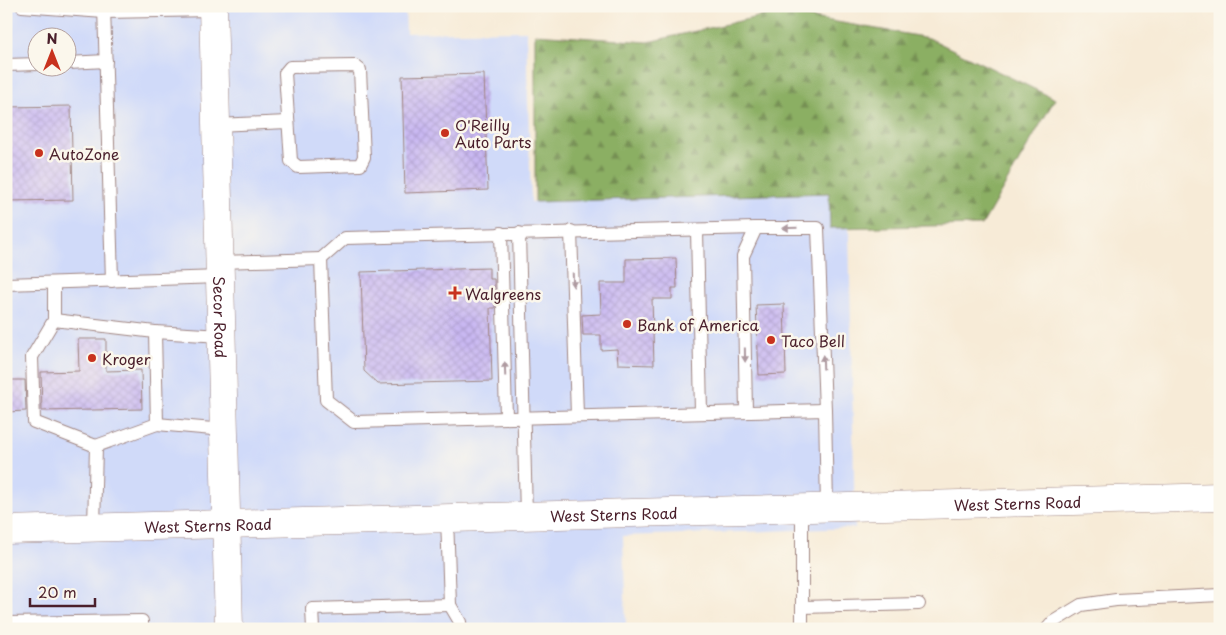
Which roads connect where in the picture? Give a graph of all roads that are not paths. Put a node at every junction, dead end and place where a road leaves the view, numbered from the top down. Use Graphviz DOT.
graph roads {
  1 [pos="22,6"];
  2 [pos="213,8"];
  3 [pos="104,9"];
  4 [pos="106,61"];
  5 [pos="78,62"];
  6 [pos="28,64"];
  7 [pos="6,65"];
  8 [pos="288,122"];
  9 [pos="216,125"];
  10 [pos="756,228"];
  11 [pos="697,230"];
  12 [pos="571,231"];
  13 [pos="519,233"];
  14 [pos="500,234"];
  15 [pos="321,259"];
  16 [pos="219,270"];
  17 [pos="112,281"];
  18 [pos="54,283"];
  19 [pos="6,284"];
  20 [pos="54,320"];
  21 [pos="155,332"];
  22 [pos="221,336"];
  23 [pos="825,410"];
  24 [pos="746,411"];
  25 [pos="701,412"];
  26 [pos="577,415"];
  27 [pos="524,417"];
  28 [pos="506,418"];
  29 [pos="157,424"];
  30 [pos="224,430"];
  31 [pos="96,446"];
  32 [pos="1220,497"];
  33 [pos="814,507"];
  34 [pos="526,515"];
  35 [pos="447,517"];
  36 [pos="226,523"];
  37 [pos="94,527"];
  38 [pos="6,530"];
  39 [pos="1220,595"];
  40 [pos="919,604"];
  41 [pos="450,605"];
  42 [pos="802,607"];
  43 [pos="6,623"];
  44 [pos="142,629"];
  45 [pos="229,629"];
  46 [pos="313,629"];
  47 [pos="461,629"];
  48 [pos="802,629"];
  49 [pos="1047,629"];
  1 -- 3 [label="lane"];
  2 -- 3 [label="lane"];
  2 -- 9 [label="main road, Secor Road"];
  3 -- 4 [label="lane"];
  4 -- 5 [label="lane"];
  4 -- 17 [label="lane"];
  6 -- 7 [label="lane"];
  8 -- 8 [label="lane"];
  8 -- 9 [label="lane"];
  9 -- 16 [label="main road, Secor Road"];
  10 -- 11 [label="lane"];
  23 -- 10 [label="lane, one-way"];
  10 -- 24 [label="lane, one-way"];
  11 -- 12 [label="lane"];
  11 -- 25 [label="lane"];
  12 -- 13 [label="lane"];
  12 -- 26 [label="lane, one-way"];
  13 -- 14 [label="lane"];
  13 -- 27 [label="lane"];
  14 -- 15 [label="lane"];
  28 -- 14 [label="lane, one-way"];
  15 -- 16 [label="lane"];
  15 -- 28 [label="lane"];
  16 -- 17 [label="lane"];
  16 -- 22 [label="main road, Secor Road"];
  17 -- 18 [label="lane"];
  18 -- 19 [label="lane"];
  18 -- 20 [label="lane"];
  20 -- 21 [label="lane"];
  20 -- 31 [label="lane"];
  21 -- 22 [label="lane"];
  21 -- 29 [label="lane"];
  22 -- 30 [label="main road, Secor Road"];
  23 -- 24 [label="lane"];
  23 -- 33 [label="lane"];
  24 -- 25 [label="lane"];
  25 -- 26 [label="lane"];
  26 -- 27 [label="lane"];
  27 -- 28 [label="lane"];
  27 -- 34 [label="lane"];
  29 -- 30 [label="lane"];
  29 -- 31 [label="lane"];
  30 -- 36 [label="main road, Secor Road"];
  31 -- 37 [label="lane"];
  32 -- 33 [label="main road, West Sterns Road"];
  33 -- 34 [label="main road, West Sterns Road"];
  33 -- 42 [label="lane"];
  34 -- 35 [label="main road, West Sterns Road"];
  35 -- 36 [label="main road, West Sterns Road"];
  35 -- 41 [label="lane"];
  36 -- 37 [label="main road, West Sterns Road"];
  36 -- 45 [label="main road, Secor Road"];
  37 -- 38 [label="main road, West Sterns Road"];
  39 -- 49 [label="lane"];
  40 -- 42 [label="lane"];
  41 -- 46 [label="lane"];
  41 -- 47 [label="lane"];
  42 -- 48 [label="lane"];
  43 -- 44 [label="lane"];
}
